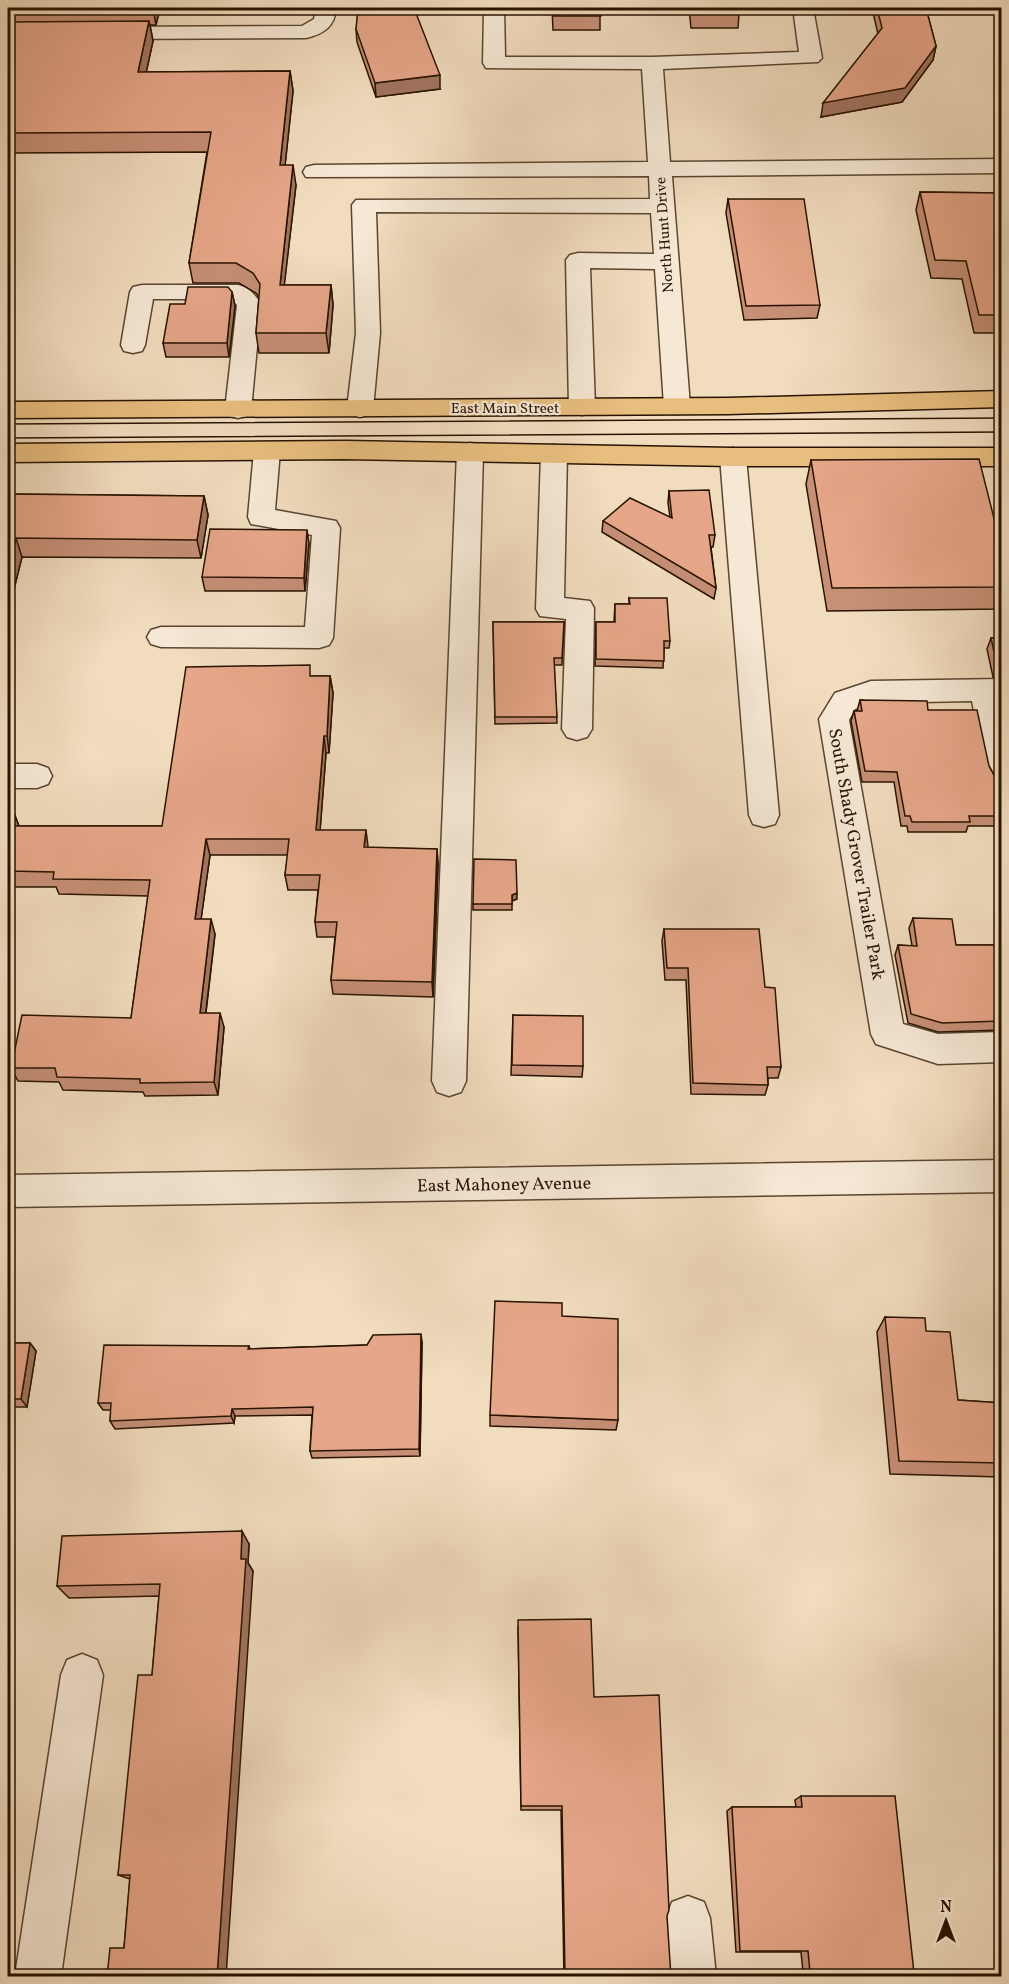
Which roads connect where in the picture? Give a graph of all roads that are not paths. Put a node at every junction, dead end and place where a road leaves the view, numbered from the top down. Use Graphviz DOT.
graph roads {
  1 [pos="326,8"];
  2 [pos="494,8"];
  3 [pos="803,8"];
  4 [pos="87,33"];
  5 [pos="652,63"];
  6 [pos="1002,166"];
  7 [pos="659,169"];
  8 [pos="314,172"];
  9 [pos="662,206"];
  10 [pos="665,262"];
  11 [pos="133,345"];
  12 [pos="1002,399"];
  13 [pos="677,406"];
  14 [pos="582,407"];
  15 [pos="360,409"];
  16 [pos="8,410"];
  17 [pos="238,410"];
  18 [pos="267,451"];
  19 [pos="470,452"];
  20 [pos="8,453"];
  21 [pos="554,454"];
  22 [pos="733,457"];
  23 [pos="1002,457"];
  24 [pos="161,637"];
  25 [pos="993,690"];
  26 [pos="577,729"];
  27 [pos="1002,775"];
  28 [pos="764,815"];
  29 [pos="1002,1047"];
  30 [pos="449,1082"];
  31 [pos="1002,1176"];
  32 [pos="8,1191"];
  33 [pos="82,1675"];
  34 [pos="688,1918"];
  35 [pos="38,1977"];
  36 [pos="693,1977"];
  1 -- 4 [label="street"];
  2 -- 5 [label="street"];
  3 -- 5 [label="street"];
  5 -- 7 [label="street, North Hunt Drive"];
  6 -- 7 [label="street"];
  7 -- 8 [label="street"];
  7 -- 9 [label="street, North Hunt Drive"];
  9 -- 10 [label="street, North Hunt Drive"];
  9 -- 15 [label="street"];
  10 -- 13 [label="street, North Hunt Drive"];
  10 -- 14 [label="street"];
  11 -- 17 [label="street"];
  12 -- 13 [label="main road, East Main Street"];
  13 -- 14 [label="main road, East Main Street"];
  14 -- 15 [label="main road, East Main Street"];
  15 -- 17 [label="main road, East Main Street"];
  16 -- 17 [label="main road, East Main Street"];
  18 -- 19 [label="main road"];
  18 -- 20 [label="main road"];
  18 -- 24 [label="street"];
  19 -- 21 [label="main road"];
  19 -- 30 [label="street"];
  21 -- 22 [label="main road"];
  21 -- 26 [label="street"];
  22 -- 23 [label="main road"];
  22 -- 28 [label="street"];
  25 -- 27 [label="street, South Shady Grover Trailer Park"];
  25 -- 29 [label="street, South Shady Grover Trailer Park"];
  31 -- 32 [label="street, East Mahoney Avenue"];
  33 -- 35 [label="street"];
  34 -- 36 [label="street"];
}
